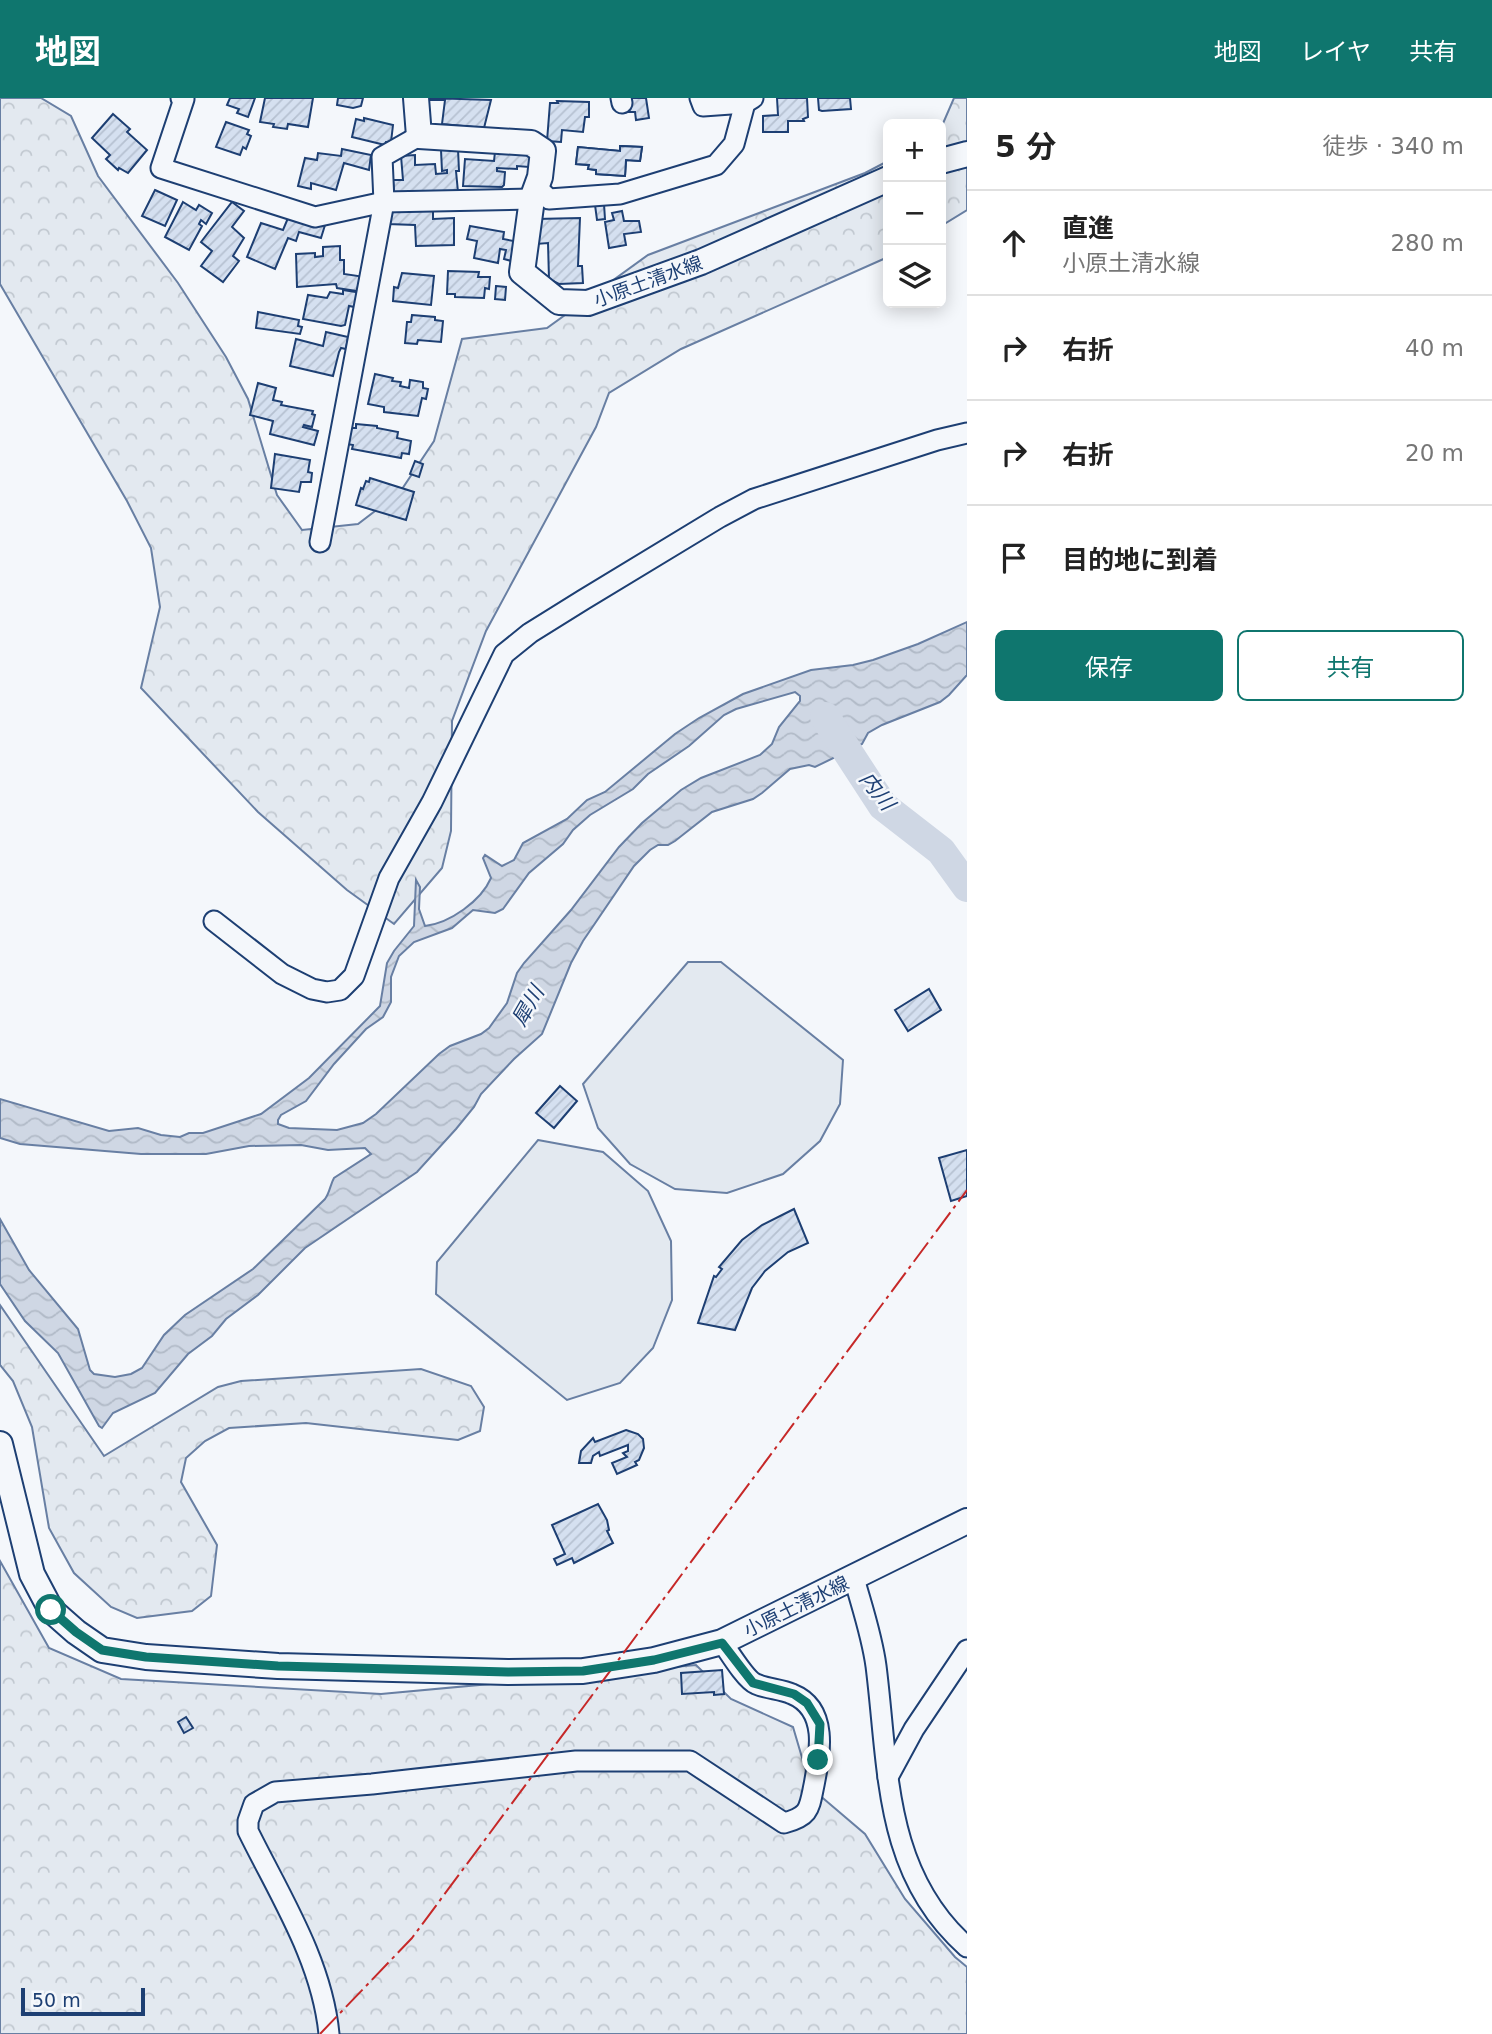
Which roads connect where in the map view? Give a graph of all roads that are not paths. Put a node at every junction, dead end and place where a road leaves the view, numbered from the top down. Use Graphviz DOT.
graph roads {
  1 [pos="183,98"];
  2 [pos="416,98"];
  3 [pos="699,98"];
  4 [pos="749,101"];
  5 [pos="419,136"];
  6 [pos="967,154"];
  7 [pos="946,160"];
  8 [pos="883,181"];
  9 [pos="534,193"];
  10 [pos="384,202"];
  11 [pos="967,433"];
  12 [pos="320,542"];
  13 [pos="214,921"];
  14 [pos="0,1444"];
  15 [pos="966,1522"];
  16 [pos="854,1578"];
  17 [pos="722,1643"];
  18 [pos="967,1650"];
  19 [pos="888,1777"];
  20 [pos="967,1947"];
  21 [pos="329,2034"];
  1 -- 10 [label="street"];
  2 -- 5 [label="main road"];
  3 -- 4 [label="street"];
  4 -- 9 [label="street"];
  5 -- 9 [label="main road, 小原土清水線"];
  5 -- 10 [label="street"];
  6 -- 7 [label="main road"];
  8 -- 9 [label="main road, 小原土清水線"];
  9 -- 10 [label="street"];
  10 -- 12 [label="street"];
  11 -- 13 [label="street"];
  14 -- 17 [label="main road, 小原土清水線"];
  15 -- 16 [label="main road, 小原土清水線"];
  16 -- 17 [label="main road, 小原土清水線"];
  16 -- 19 [label="street"];
  17 -- 21 [label="street"];
  18 -- 19 [label="street"];
  19 -- 20 [label="street"];
}
